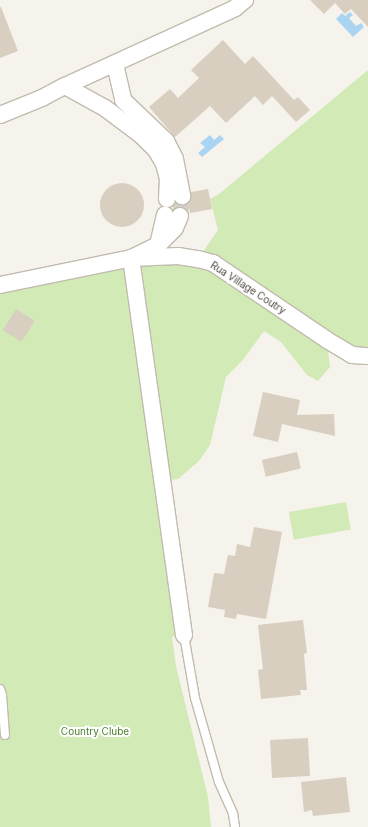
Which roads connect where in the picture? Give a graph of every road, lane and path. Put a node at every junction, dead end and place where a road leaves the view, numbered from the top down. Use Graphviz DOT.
graph roads {
  1 [pos="245,0"];
  2 [pos="115,64"];
  3 [pos="65,86"];
  4 [pos="0,115"];
  5 [pos="172,215"];
  6 [pos="131,258"];
  7 [pos="0,285"];
  8 [pos="368,356"];
  9 [pos="184,635"];
  10 [pos="0,689"];
  11 [pos="4,735"];
  12 [pos="235,827"];
  1 -- 2 [label="street"];
  2 -- 3 [label="street"];
  2 -- 3 [label="street"];
  3 -- 4 [label="street"];
  5 -- 6 [label="street"];
  6 -- 7 [label="street, Rua Village Coutry"];
  6 -- 8 [label="street, Rua Village Coutry"];
  6 -- 9 [label="street"];
  9 -- 12 [label="lane"];
  10 -- 11 [label="lane"];
}
